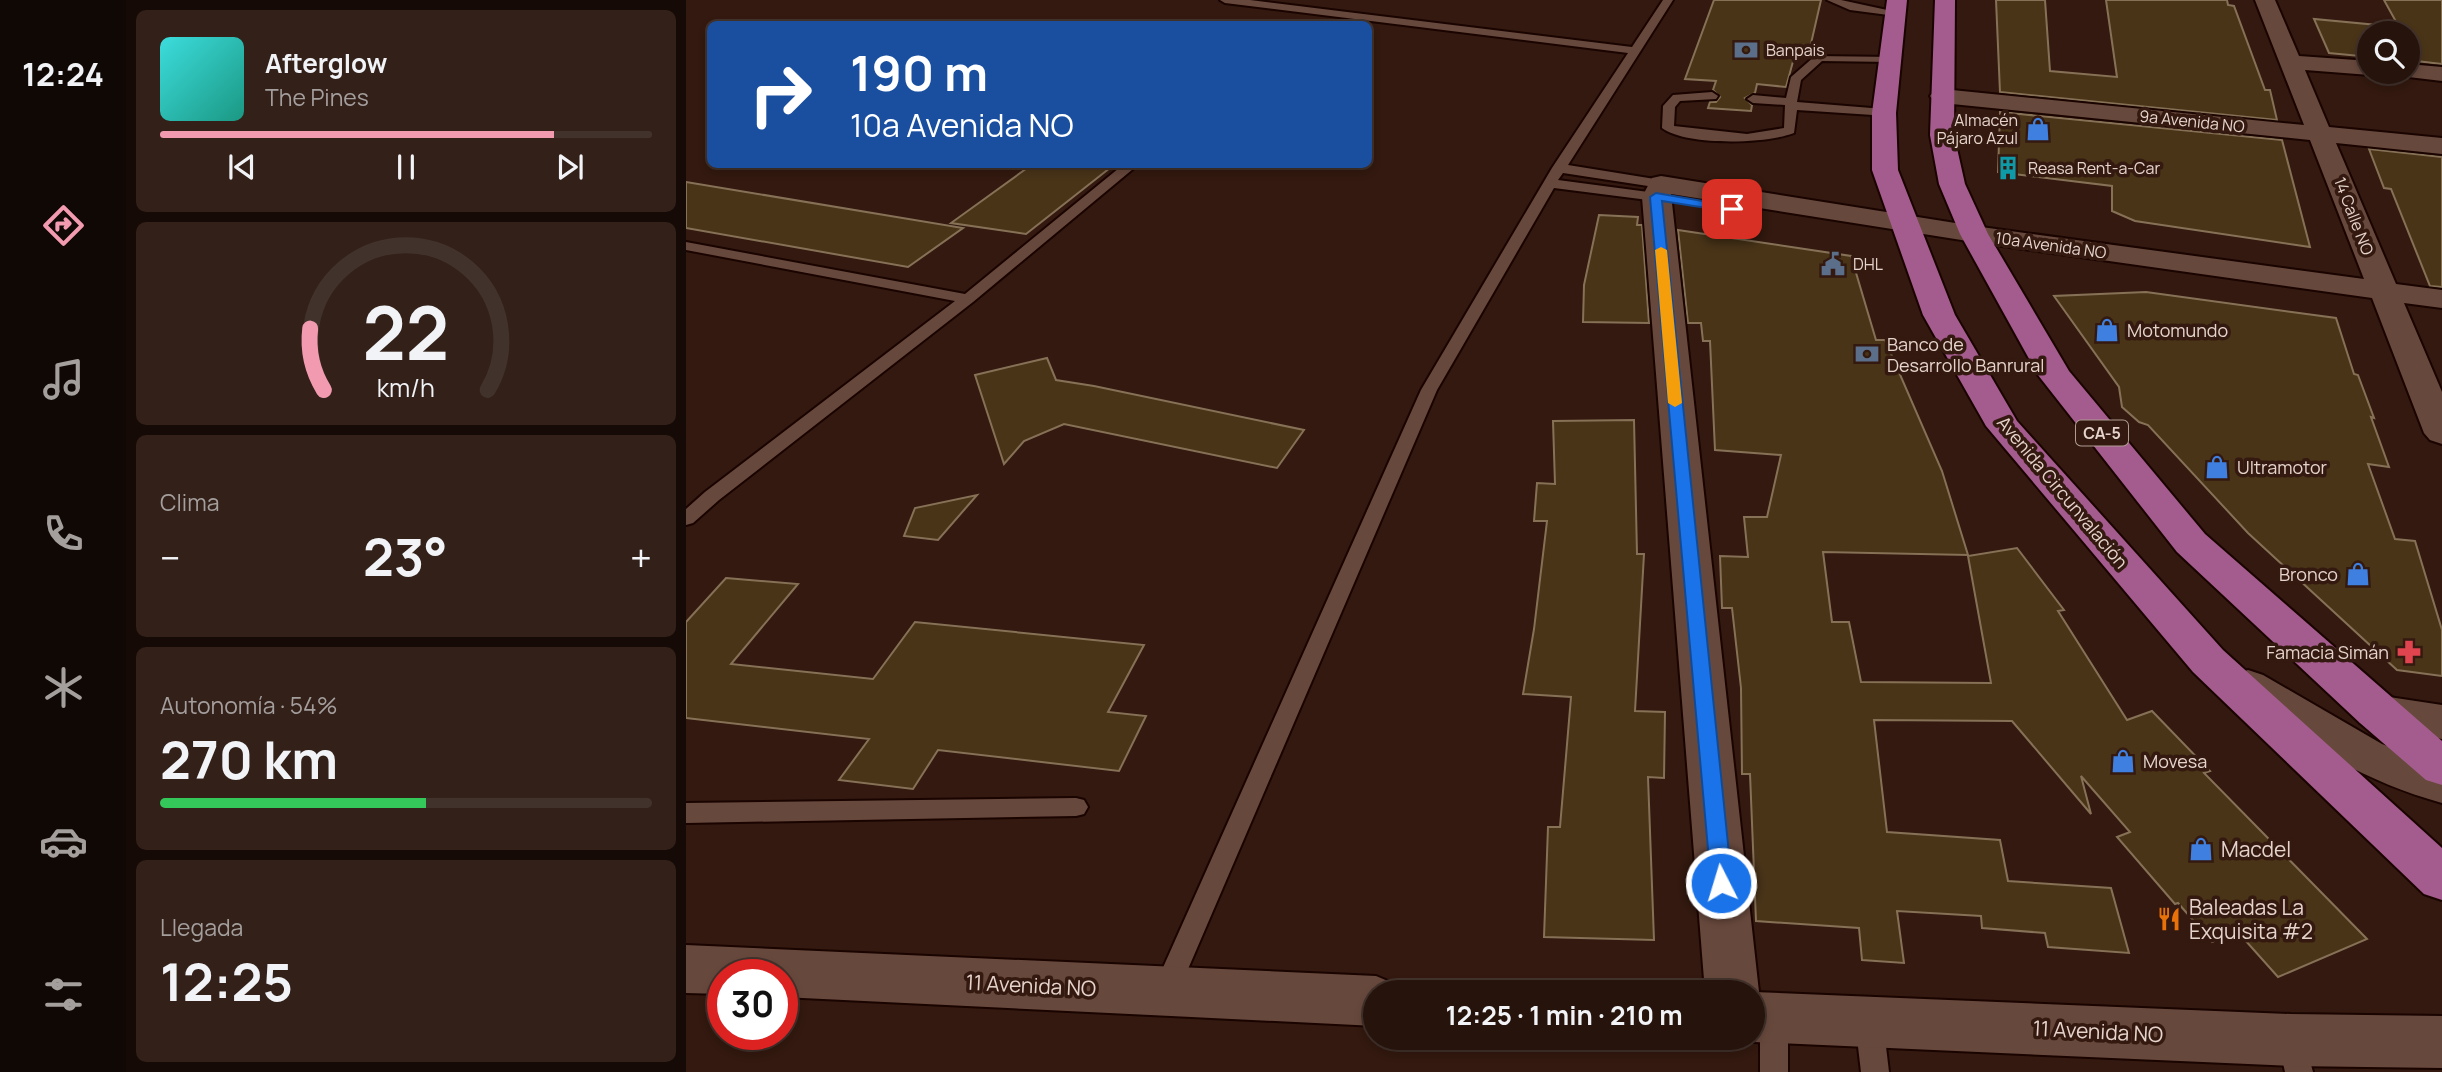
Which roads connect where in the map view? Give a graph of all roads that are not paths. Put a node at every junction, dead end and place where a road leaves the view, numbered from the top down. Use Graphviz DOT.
graph roads {
  1 [pos="1225,0"];
  2 [pos="1336,0"];
  3 [pos="1668,0"];
  4 [pos="1832,0"];
  5 [pos="1945,0"];
  6 [pos="2265,0"];
  7 [pos="1896,6"];
  8 [pos="1322,10"];
  9 [pos="1309,21"];
  10 [pos="1916,33"];
  11 [pos="1637,51"];
  12 [pos="1890,59"];
  13 [pos="2291,62"];
  14 [pos="2357,67"];
  15 [pos="2420,73"];
  16 [pos="2442,74"];
  17 [pos="1931,93"];
  18 [pos="1712,96"];
  19 [pos="1753,99"];
  20 [pos="1791,104"];
  21 [pos="1884,113"];
  22 [pos="2322,134"];
  23 [pos="2442,146"];
  24 [pos="1128,168"];
  25 [pos="1555,175"];
  26 [pos="1658,190"];
  27 [pos="1908,230"];
  28 [pos="1974,234"];
  29 [pos="686,246"];
  30 [pos="2382,291"];
  31 [pos="968,299"];
  32 [pos="2442,299"];
  33 [pos="2442,433"];
  34 [pos="686,519"];
  35 [pos="2208,661"];
  36 [pos="2376,711"];
  37 [pos="2442,722"];
  38 [pos="2442,767"];
  39 [pos="2442,785"];
  40 [pos="1076,807"];
  41 [pos="686,813"];
  42 [pos="2442,879"];
  43 [pos="686,969"];
  44 [pos="1750,980"];
  45 [pos="1166,991"];
  46 [pos="1363,1000"];
  47 [pos="1765,1013"];
  48 [pos="2442,1042"];
  49 [pos="1765,1045"];
  50 [pos="1872,1046"];
  51 [pos="2295,1056"];
  52 [pos="1774,1072"];
  1 -- 8 [label="lane"];
  2 -- 8 [label="lane"];
  3 -- 11 [label="lane"];
  4 -- 7 [label="lane"];
  5 -- 17 [label="highway, CA-5"];
  6 -- 13 [label="street, 14 Calle NO"];
  7 -- 10 [label="highway"];
  7 -- 12 [label="highway, Avenida Circunvalación"];
  8 -- 9 [label="lane"];
  8 -- 11 [label="lane"];
  11 -- 25 [label="lane"];
  12 -- 20 [label="lane"];
  12 -- 21 [label="highway, Avenida Circunvalación"];
  13 -- 14 [label="street"];
  13 -- 22 [label="street, 14 Calle NO"];
  15 -- 16 [label="street"];
  17 -- 22 [label="street, 9a Avenida NO"];
  17 -- 28 [label="highway, CA-5"];
  18 -- 20 [label="lane"];
  19 -- 20 [label="lane"];
  20 -- 21 [label="lane"];
  21 -- 27 [label="highway, Avenida Circunvalación"];
  22 -- 23 [label="street, 9a Avenida NO"];
  22 -- 30 [label="street, 14 Calle NO"];
  24 -- 31 [label="lane"];
  25 -- 26 [label="lane"];
  25 -- 45 [label="lane"];
  26 -- 27 [label="street, 10a Avenida NO"];
  26 -- 44 [label="street"];
  27 -- 28 [label="street, 10a Avenida NO"];
  27 -- 35 [label="highway, Avenida Circunvalación"];
  28 -- 30 [label="street, 10a Avenida NO"];
  28 -- 36 [label="highway, CA-5"];
  29 -- 31 [label="lane"];
  30 -- 32 [label="street, 10a Avenida NO"];
  30 -- 33 [label="street, 14 Calle NO"];
  31 -- 34 [label="lane"];
  35 -- 39 [label="street"];
  35 -- 42 [label="highway, Avenida Circunvalación"];
  36 -- 37 [label="street"];
  36 -- 38 [label="highway, CA-5"];
  40 -- 41 [label="lane"];
  43 -- 45 [label="street, 11 Avenida NO"];
  45 -- 46 [label="street, 11 Avenida NO"];
  47 -- 50 [label="street, 11 Avenida NO"];
  48 -- 51 [label="street, 11 Avenida NO"];
  49 -- 52 [label="lane"];
  50 -- 51 [label="street, 11 Avenida NO"];
}
